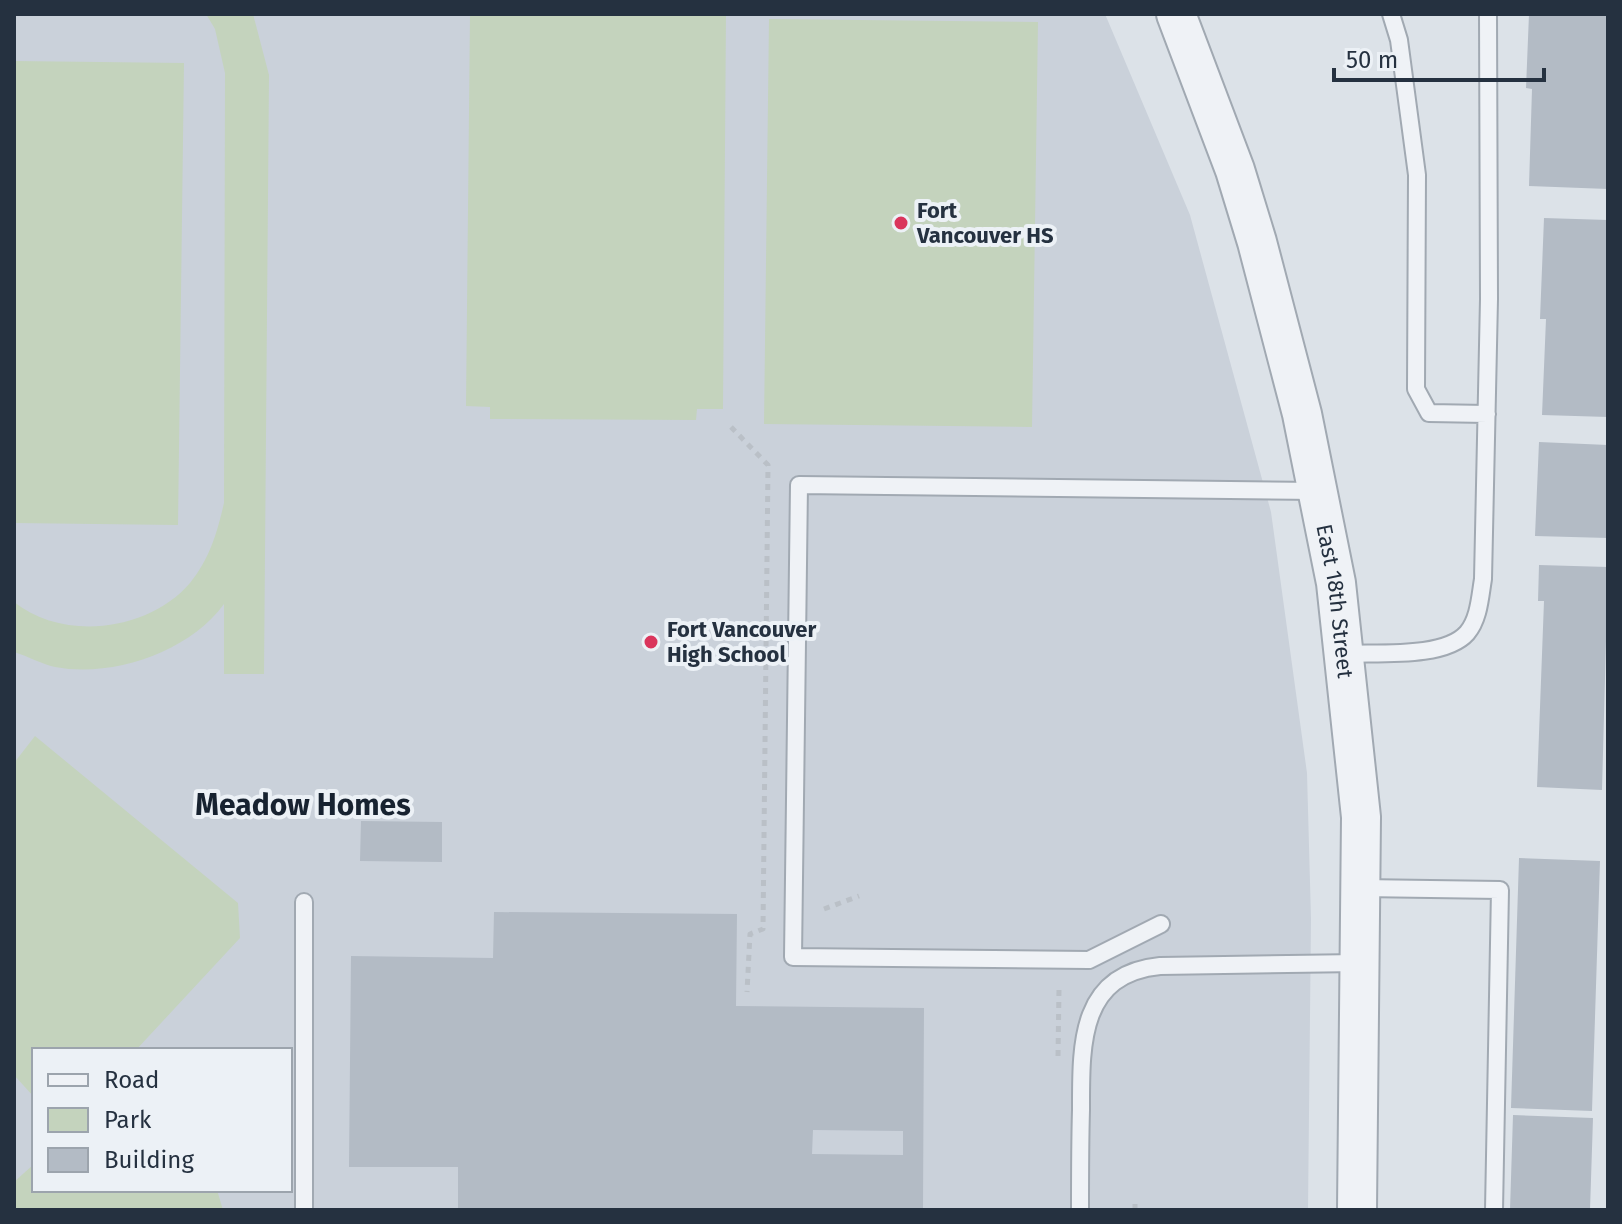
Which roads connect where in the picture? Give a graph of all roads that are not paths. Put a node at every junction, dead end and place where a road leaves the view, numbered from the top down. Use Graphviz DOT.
graph roads {
  1 [pos="1176,14"];
  2 [pos="1391,14"];
  3 [pos="1488,14"];
  4 [pos="1487,414"];
  5 [pos="1317,491"];
  6 [pos="1343,654"];
  7 [pos="1361,888"];
  8 [pos="304,902"];
  9 [pos="1161,924"];
  10 [pos="1361,963"];
  11 [pos="304,1210"];
  12 [pos="1080,1210"];
  13 [pos="1357,1210"];
  14 [pos="1494,1210"];
  1 -- 5 [label="street, East 18th Street"];
  2 -- 4 [label="lane"];
  3 -- 4 [label="lane"];
  4 -- 6 [label="lane"];
  5 -- 6 [label="street, East 18th Street"];
  5 -- 9 [label="lane"];
  6 -- 7 [label="street, East 18th Street"];
  7 -- 10 [label="street, East 18th Street"];
  7 -- 14 [label="lane"];
  8 -- 11 [label="lane"];
  10 -- 12 [label="lane"];
  10 -- 13 [label="street, East 18th Street"];
}
